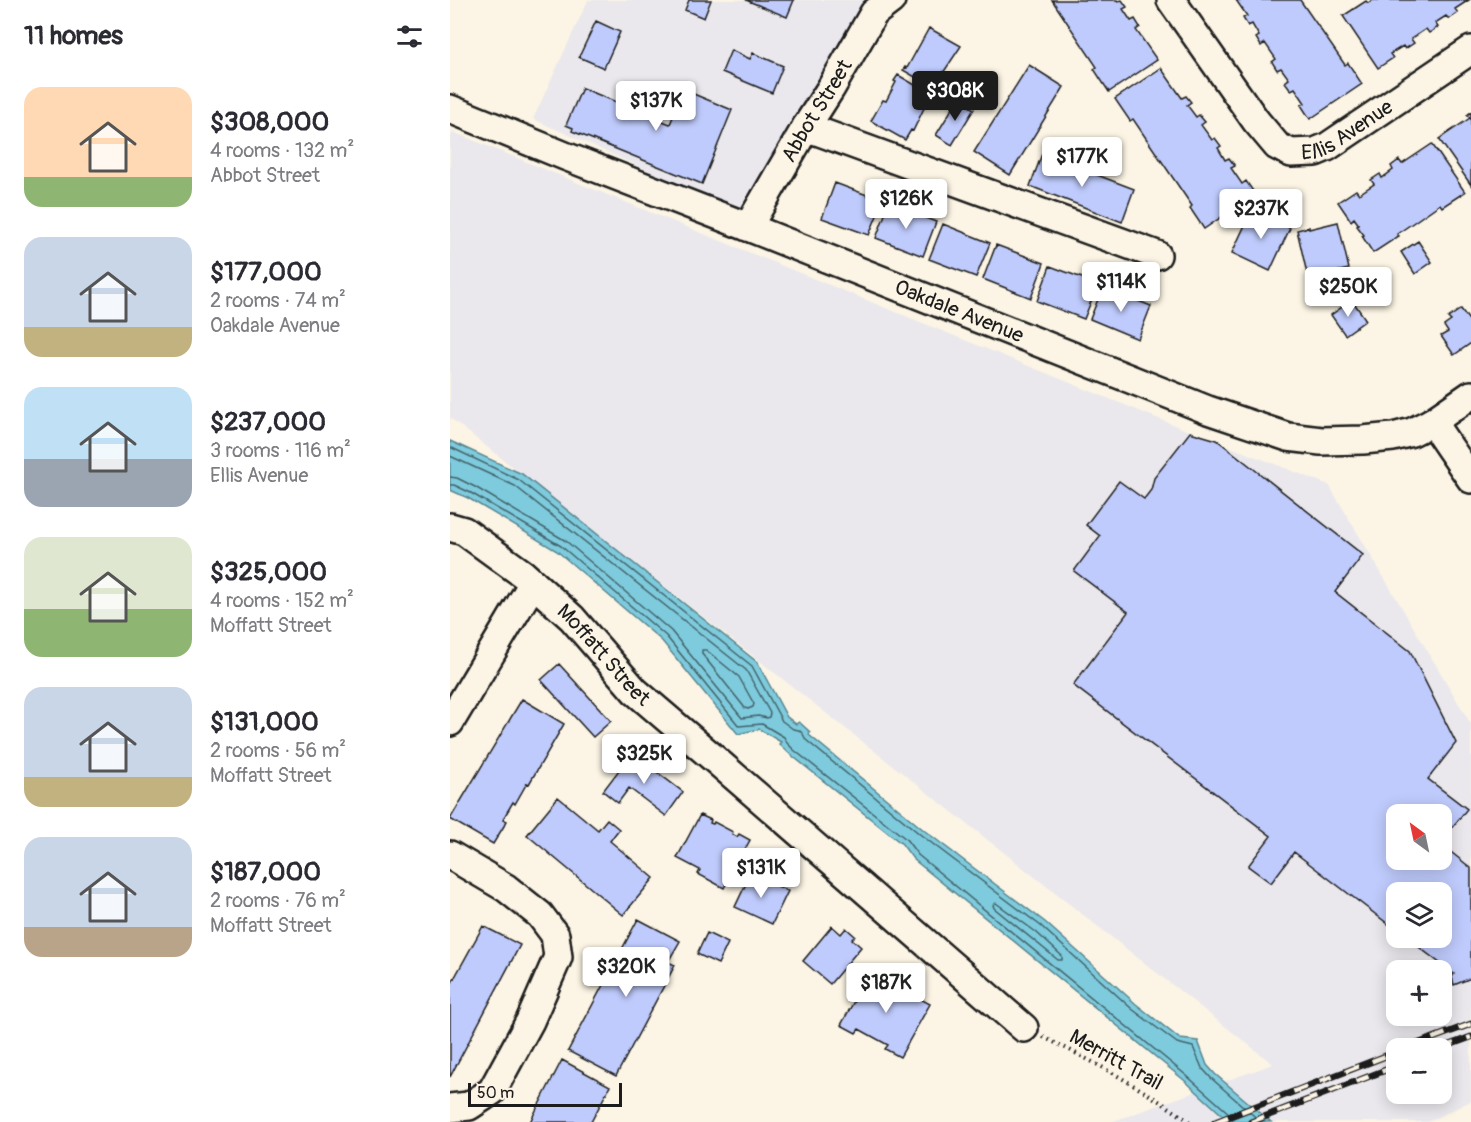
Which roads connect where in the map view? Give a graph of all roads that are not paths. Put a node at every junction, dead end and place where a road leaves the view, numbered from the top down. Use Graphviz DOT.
graph roads {
  1 [pos="891,0"];
  2 [pos="1172,0"];
  3 [pos="1471,50"];
  4 [pos="450,109"];
  5 [pos="806,127"];
  6 [pos="748,227"];
  7 [pos="1156,255"];
  8 [pos="1471,395"];
  9 [pos="1432,422"];
  10 [pos="1471,479"];
  11 [pos="450,527"];
  12 [pos="533,583"];
  13 [pos="450,722"];
  14 [pos="450,855"];
  15 [pos="1024,1028"];
  16 [pos="450,1108"];
  1 -- 5 [label="street, Abbot Street"];
  2 -- 3 [label="street, Ellis Avenue"];
  4 -- 6 [label="street, Oakdale Avenue"];
  5 -- 6 [label="street, Abbot Street"];
  5 -- 7 [label="street"];
  6 -- 9 [label="street, Oakdale Avenue"];
  8 -- 9 [label="street, Oakdale Avenue"];
  9 -- 10 [label="street"];
  11 -- 12 [label="street, Moffatt Street"];
  12 -- 13 [label="street"];
  12 -- 15 [label="street, Moffatt Street"];
  14 -- 16 [label="street"];
}
